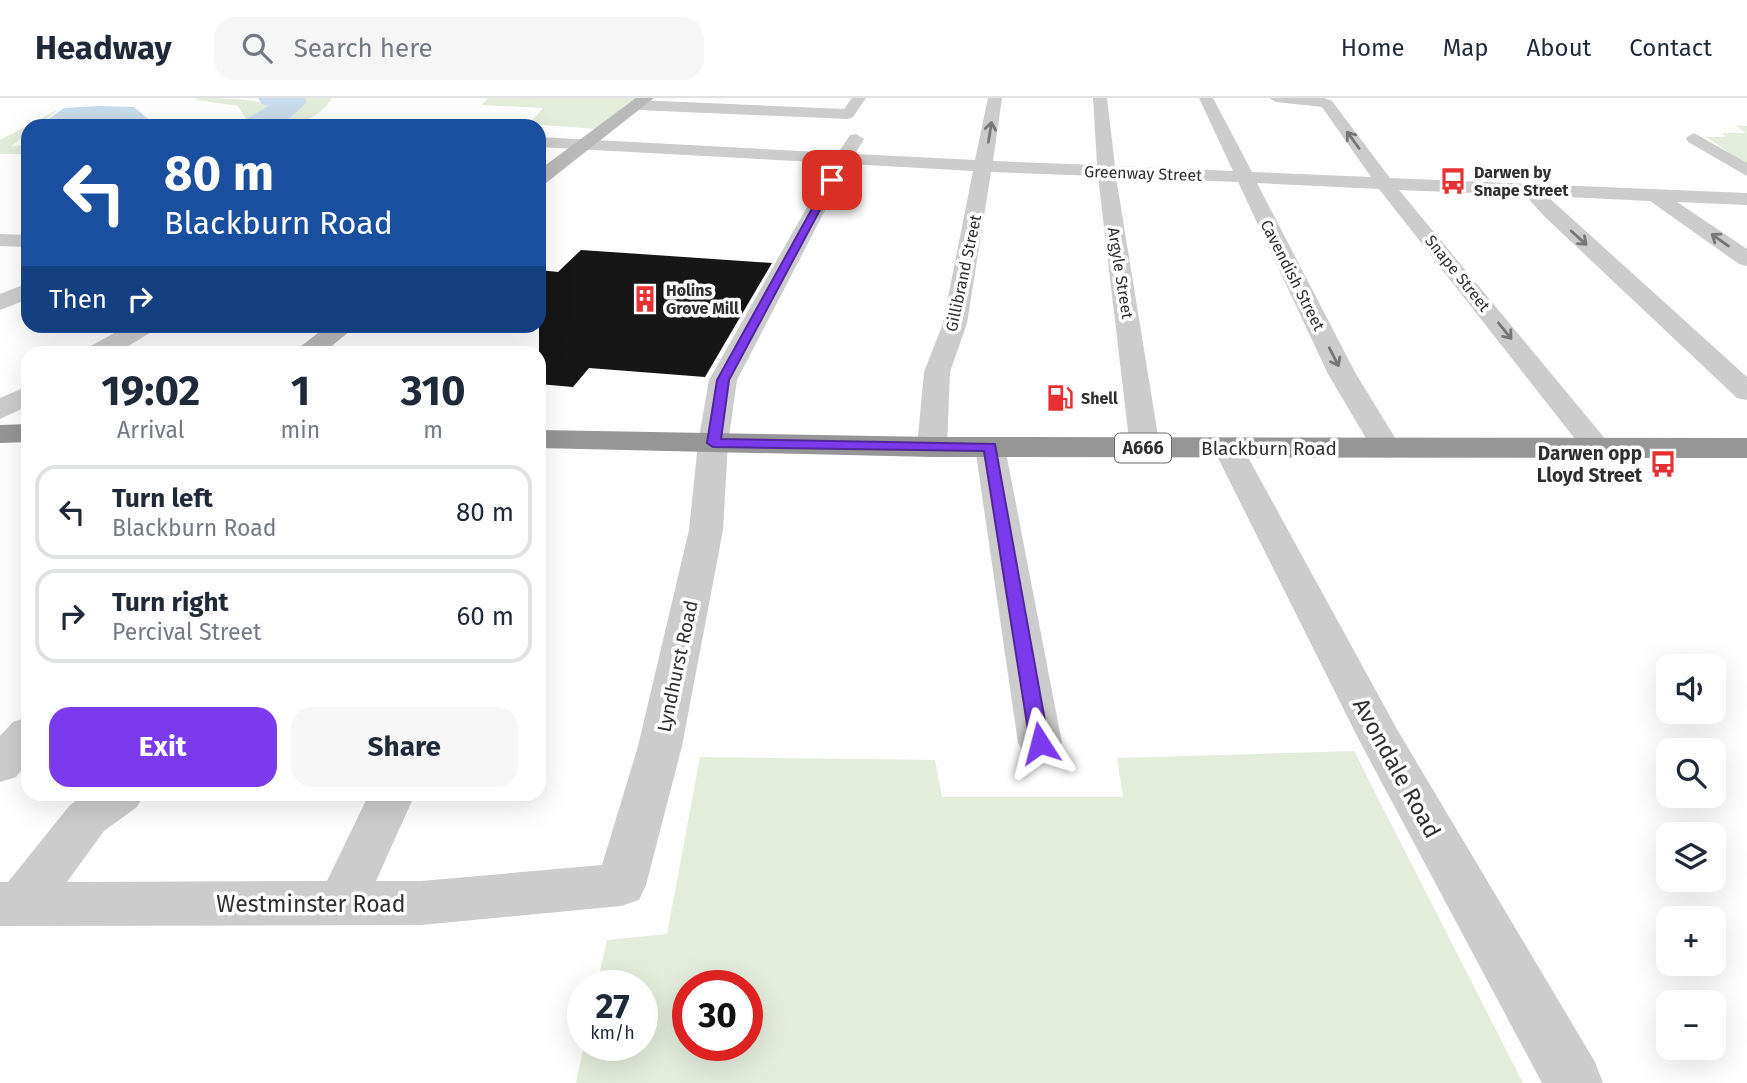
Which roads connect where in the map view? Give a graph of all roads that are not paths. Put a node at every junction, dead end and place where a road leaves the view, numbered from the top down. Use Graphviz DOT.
graph roads {
  1 [pos="859,98"];
  2 [pos="995,98"];
  3 [pos="1100,98"];
  4 [pos="1206,98"];
  5 [pos="1276,98"];
  6 [pos="1317,100"];
  7 [pos="642,102"];
  8 [pos="1694,138"];
  9 [pos="546,142"];
  10 [pos="586,145"];
  11 [pos="849,149"];
  12 [pos="985,166"];
  13 [pos="1106,171"];
  14 [pos="1747,172"];
  15 [pos="546,174"];
  16 [pos="1627,175"];
  17 [pos="1245,177"];
  18 [pos="1384,183"];
  19 [pos="1531,190"];
  20 [pos="1656,195"];
  21 [pos="1747,200"];
  22 [pos="1747,259"];
  23 [pos="21,293"];
  24 [pos="0,303"];
  25 [pos="132,333"];
  26 [pos="333,333"];
  27 [pos="110,346"];
  28 [pos="315,346"];
  29 [pos="1543,378"];
  30 [pos="1741,385"];
  31 [pos="21,398"];
  32 [pos="0,410"];
  33 [pos="21,433"];
  34 [pos="0,434"];
  35 [pos="546,439"];
  36 [pos="713,443"];
  37 [pos="932,447"];
  38 [pos="990,447"];
  39 [pos="1597,447"];
  40 [pos="1145,448"];
  41 [pos="1228,448"];
  42 [pos="1747,448"];
  43 [pos="1387,449"];
  44 [pos="21,741"];
  45 [pos="1040,743"];
  46 [pos="0,765"];
  47 [pos="111,801"];
  48 [pos="389,801"];
  49 [pos="621,885"];
  50 [pos="10,904"];
  51 [pos="341,904"];
  52 [pos="1574,1083"];
  1 -- 7 [label="street"];
  12 -- 2 [label="street, Gillibrand Street, one-way"];
  3 -- 13 [label="street, Argyle Street"];
  4 -- 17 [label="street, Cavendish Street"];
  5 -- 6 [label="street"];
  18 -- 6 [label="street, Snape Street, one-way"];
  7 -- 10 [label="street"];
  8 -- 14 [label="street"];
  9 -- 10 [label="street, Greenway Street"];
  10 -- 11 [label="street, Greenway Street"];
  10 -- 15 [label="street"];
  11 -- 12 [label="street, Greenway Street"];
  11 -- 36 [label="street, Lyndhurst Road"];
  12 -- 13 [label="street, Greenway Street"];
  12 -- 37 [label="street, Gillibrand Street"];
  13 -- 17 [label="street, Greenway Street"];
  13 -- 40 [label="street, Argyle Street"];
  16 -- 20 [label="street"];
  17 -- 18 [label="street, Greenway Street"];
  17 -- 43 [label="street, Cavendish Street, one-way"];
  18 -- 19 [label="street, Greenway Street"];
  18 -- 29 [label="street, Snape Street, one-way"];
  19 -- 20 [label="street, Greenway Street"];
  19 -- 30 [label="street, one-way"];
  20 -- 21 [label="street, Greenway Street"];
  22 -- 20 [label="street, one-way"];
  23 -- 24 [label="street"];
  25 -- 27 [label="street"];
  26 -- 28 [label="street"];
  29 -- 39 [label="street, Snape Street"];
  31 -- 32 [label="street"];
  33 -- 34 [label="highway"];
  35 -- 36 [label="highway, Blackburn Road / A666"];
  36 -- 37 [label="highway, Blackburn Road / A666"];
  36 -- 49 [label="street, Lyndhurst Road"];
  37 -- 38 [label="highway, Blackburn Road / A666"];
  38 -- 40 [label="highway, Blackburn Road / A666"];
  38 -- 45 [label="street"];
  39 -- 42 [label="highway, Blackburn Road / A666"];
  39 -- 43 [label="highway, Blackburn Road / A666"];
  40 -- 41 [label="highway, Blackburn Road / A666"];
  41 -- 43 [label="highway, Blackburn Road / A666"];
  41 -- 52 [label="street, Avondale Road"];
  44 -- 46 [label="street"];
  47 -- 50 [label="street"];
  48 -- 51 [label="street"];
  49 -- 51 [label="street, Westminster Road"];
  50 -- 51 [label="street, Westminster Road"];
}
